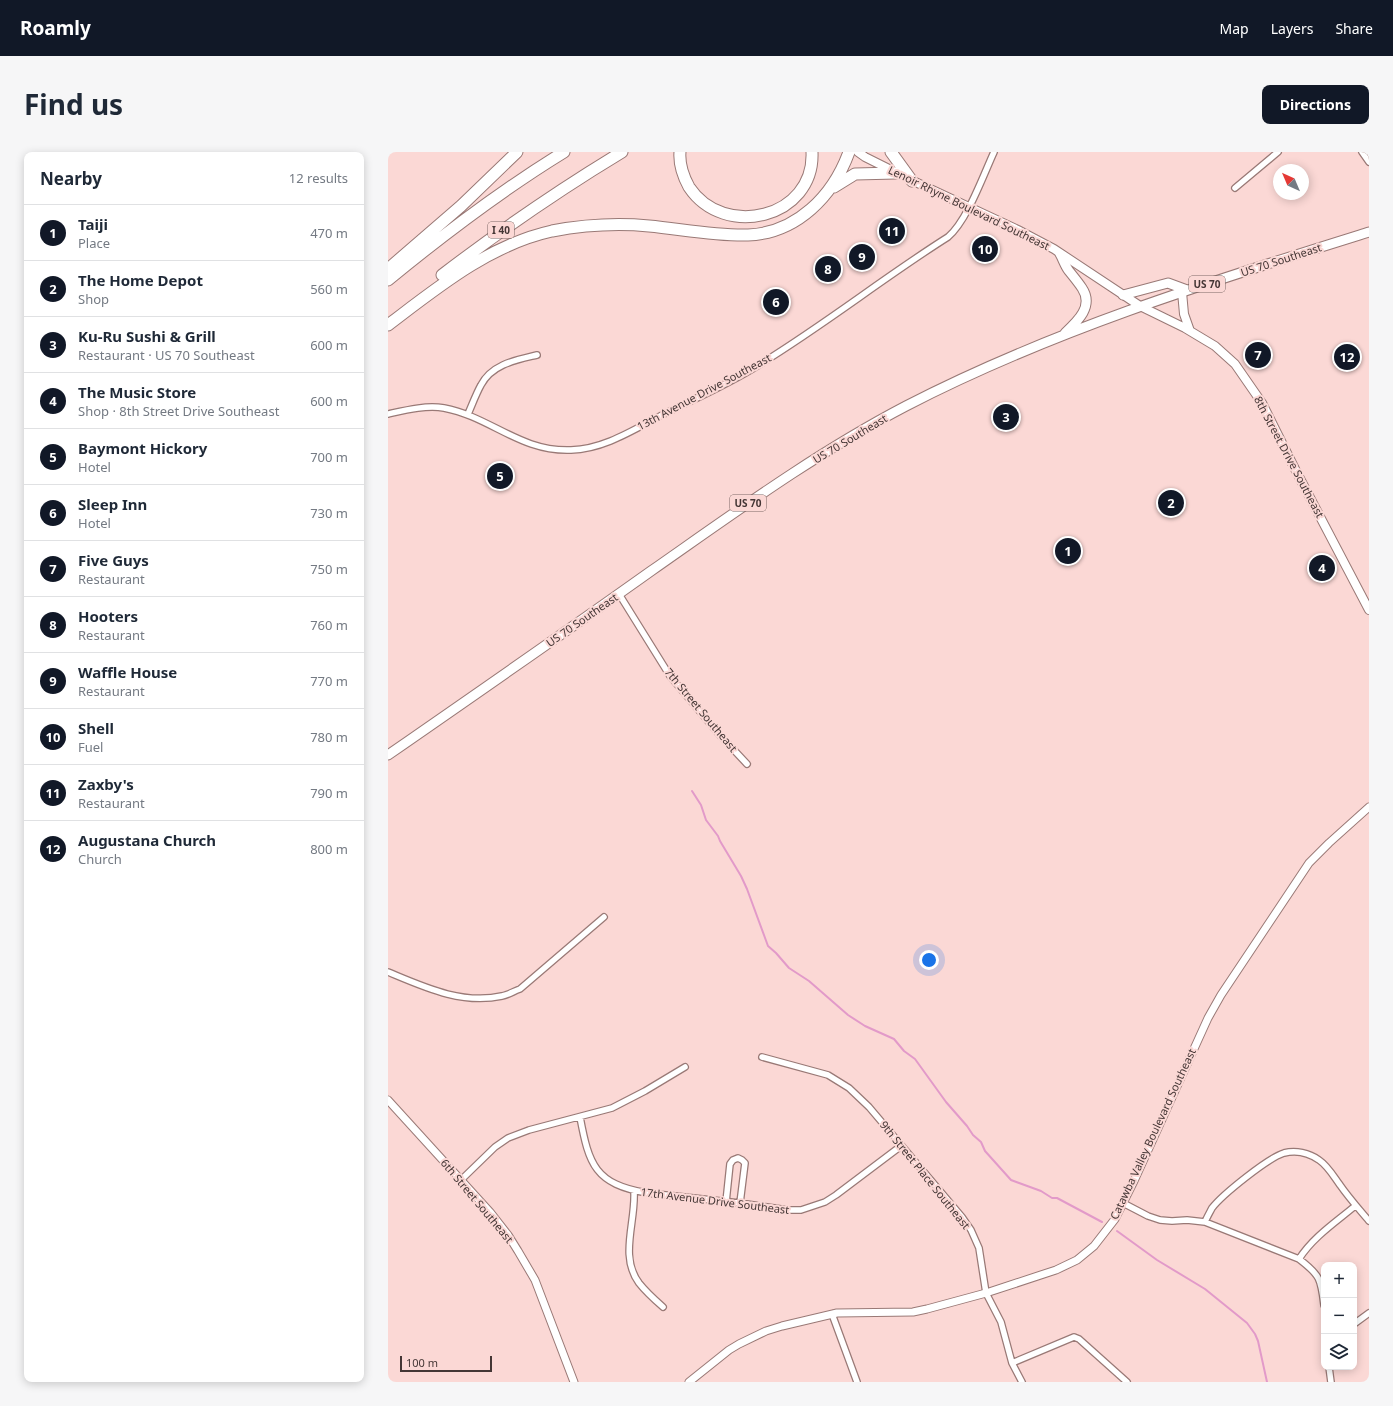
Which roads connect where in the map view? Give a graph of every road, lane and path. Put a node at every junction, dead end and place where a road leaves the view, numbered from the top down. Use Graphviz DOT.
graph roads {
  1 [pos="517,152"];
  2 [pos="564,152"];
  3 [pos="622,152"];
  4 [pos="680,152"];
  5 [pos="812,152"];
  6 [pos="849,152"];
  7 [pos="858,152"];
  8 [pos="891,152"];
  9 [pos="994,152"];
  10 [pos="1278,152"];
  11 [pos="1362,152"];
  12 [pos="1369,162"];
  13 [pos="896,173"];
  14 [pos="912,180"];
  15 [pos="1235,188"];
  16 [pos="825,196"];
  17 [pos="968,208"];
  18 [pos="1369,232"];
  19 [pos="1060,254"];
  20 [pos="388,270"];
  21 [pos="388,280"];
  22 [pos="1185,291"];
  23 [pos="1123,295"];
  24 [pos="1140,306"];
  25 [pos="388,320"];
  26 [pos="388,325"];
  27 [pos="1190,331"];
  28 [pos="1062,337"];
  29 [pos="537,355"];
  30 [pos="388,414"];
  31 [pos="468,414"];
  32 [pos="619,594"];
  33 [pos="1369,610"];
  34 [pos="388,755"];
  35 [pos="746,764"];
  36 [pos="1369,807"];
  37 [pos="604,917"];
  38 [pos="388,972"];
  39 [pos="762,1057"];
  40 [pos="685,1067"];
  41 [pos="388,1100"];
  42 [pos="580,1117"];
  43 [pos="901,1146"];
  44 [pos="461,1180"];
  45 [pos="634,1191"];
  46 [pos="726,1202"];
  47 [pos="740,1203"];
  48 [pos="1123,1203"];
  49 [pos="1356,1206"];
  50 [pos="1369,1221"];
  51 [pos="1205,1222"];
  52 [pos="1299,1259"];
  53 [pos="986,1293"];
  54 [pos="1323,1298"];
  55 [pos="663,1307"];
  56 [pos="1369,1313"];
  57 [pos="832,1314"];
  58 [pos="1357,1322"];
  59 [pos="1012,1362"];
  60 [pos="1329,1370"];
  61 [pos="574,1382"];
  62 [pos="689,1382"];
  63 [pos="857,1382"];
  64 [pos="1022,1382"];
  65 [pos="1127,1382"];
  66 [pos="1330,1382"];
  1 -- 20 [label="highway"];
  2 -- 21 [label="highway, I 40"];
  3 -- 25 [label="highway, I 40"];
  4 -- 5 [label="highway"];
  6 -- 16 [label="highway"];
  7 -- 13 [label="main road, Lenoir Rhyne Boulevard Southeast"];
  8 -- 14 [label="highway"];
  9 -- 17 [label="street, 13th Avenue Drive Southeast"];
  10 -- 15 [label="street"];
  11 -- 12 [label="street"];
  13 -- 14 [label="main road, Lenoir Rhyne Boulevard Southeast"];
  13 -- 16 [label="highway"];
  14 -- 17 [label="main road, Lenoir Rhyne Boulevard Southeast"];
  16 -- 26 [label="highway"];
  17 -- 19 [label="main road, Lenoir Rhyne Boulevard Southeast"];
  17 -- 31 [label="street, 13th Avenue Drive Southeast"];
  18 -- 22 [label="main road, US 70 Southeast / US 70"];
  19 -- 23 [label="main road, Lenoir Rhyne Boulevard Southeast"];
  19 -- 28 [label="main road"];
  22 -- 23 [label="main road"];
  22 -- 24 [label="main road, US 70 Southeast / US 70"];
  22 -- 27 [label="main road"];
  23 -- 24 [label="main road, Lenoir Rhyne Boulevard Southeast"];
  24 -- 27 [label="main road, 8th Street Drive Southeast"];
  24 -- 28 [label="main road, US 70 Southeast / US 70"];
  27 -- 33 [label="main road, 8th Street Drive Southeast"];
  28 -- 32 [label="main road, US 70 Southeast / US 70"];
  29 -- 31 [label="street"];
  30 -- 31 [label="street, 13th Avenue Drive Southeast"];
  32 -- 34 [label="main road, US 70 Southeast / US 70"];
  32 -- 35 [label="street, 7th Street Southeast"];
  36 -- 48 [label="street, Catawba Valley Boulevard Southeast"];
  37 -- 38 [label="street"];
  39 -- 43 [label="street, 9th Street Place Southeast"];
  40 -- 42 [label="street"];
  41 -- 44 [label="street, 6th Street Southeast"];
  42 -- 44 [label="street"];
  42 -- 45 [label="street, 17th Avenue Drive Southeast"];
  43 -- 47 [label="street, 17th Avenue Drive Southeast"];
  43 -- 53 [label="street, 9th Street Place Southeast"];
  44 -- 61 [label="street, 6th Street Southeast"];
  45 -- 46 [label="street, 17th Avenue Drive Southeast"];
  45 -- 55 [label="street"];
  46 -- 47 [label="street, 17th Avenue Drive Southeast"];
  46 -- 47 [label="street"];
  48 -- 51 [label="street"];
  48 -- 53 [label="street, Catawba Valley Boulevard Southeast"];
  49 -- 50 [label="street"];
  49 -- 51 [label="street"];
  49 -- 52 [label="street"];
  51 -- 52 [label="street"];
  52 -- 54 [label="street"];
  53 -- 57 [label="street, Catawba Valley Boulevard Southeast"];
  53 -- 59 [label="street, 9th Street Place Southeast"];
  56 -- 58 [label="street"];
  57 -- 62 [label="street, Catawba Valley Boulevard Southeast"];
  57 -- 63 [label="street"];
  59 -- 64 [label="street, 9th Street Place Southeast"];
  59 -- 65 [label="street"];
  60 -- 66 [label="street"];
}
